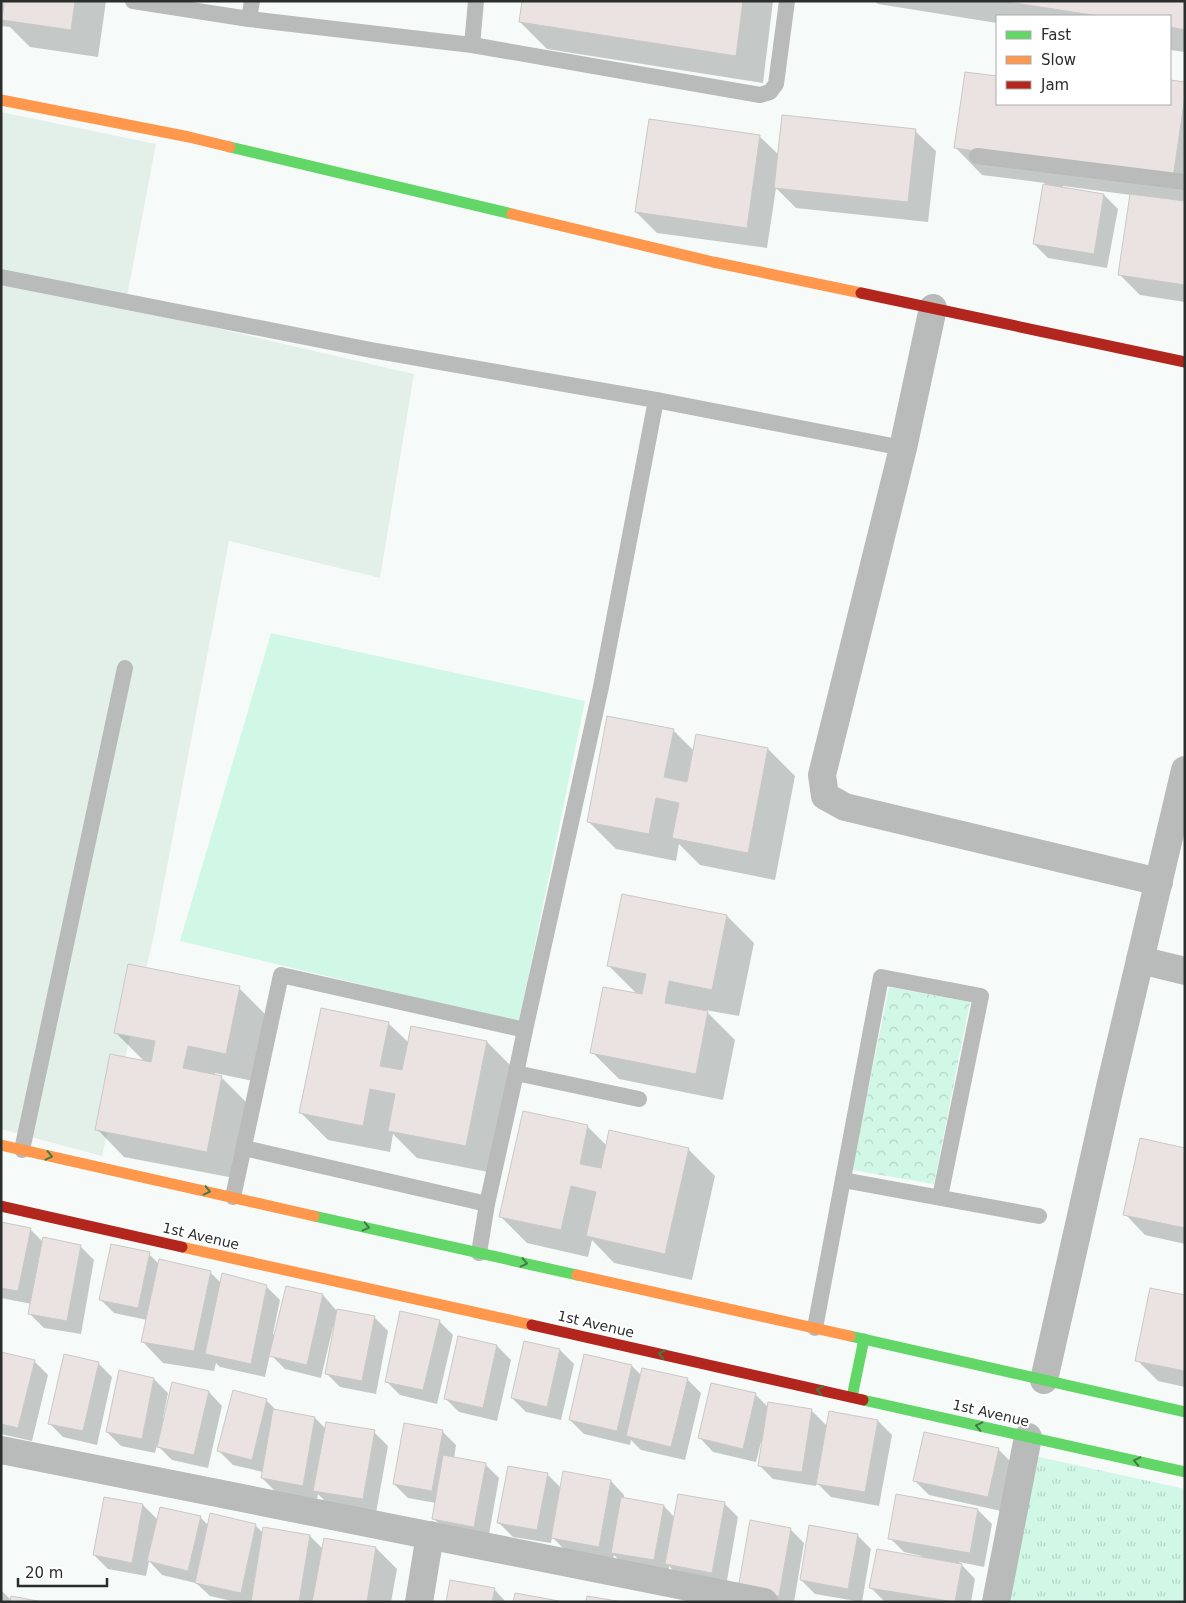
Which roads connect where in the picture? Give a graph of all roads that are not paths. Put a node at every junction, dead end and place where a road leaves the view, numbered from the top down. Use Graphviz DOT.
graph roads {
  1 [pos="133,1"];
  2 [pos="252,1"];
  3 [pos="476,1"];
  4 [pos="787,1"];
  5 [pos="250,19"];
  6 [pos="472,45"];
  7 [pos="1,100"];
  8 [pos="977,156"];
  9 [pos="1185,182"];
  10 [pos="1,277"];
  11 [pos="933,308"];
  12 [pos="1185,362"];
  13 [pos="656,400"];
  14 [pos="902,448"];
  15 [pos="125,668"];
  16 [pos="1185,770"];
  17 [pos="1158,882"];
  18 [pos="1140,960"];
  19 [pos="1185,971"];
  20 [pos="526,1030"];
  21 [pos="516,1073"];
  22 [pos="639,1099"];
  23 [pos="1,1145"];
  24 [pos="244,1148"];
  25 [pos="22,1150"];
  26 [pos="843,1180"];
  27 [pos="233,1197"];
  28 [pos="940,1197"];
  29 [pos="487,1204"];
  30 [pos="1,1206"];
  31 [pos="1039,1216"];
  32 [pos="479,1253"];
  33 [pos="815,1328"];
  34 [pos="864,1339"];
  35 [pos="1044,1380"];
  36 [pos="852,1397"];
  37 [pos="1185,1412"];
  38 [pos="1028,1437"];
  39 [pos="1,1450"];
  40 [pos="1185,1472"];
  41 [pos="430,1535"];
  42 [pos="420,1602"];
  43 [pos="764,1602"];
  44 [pos="996,1602"];
  1 -- 5 [label="lane"];
  2 -- 5 [label="lane"];
  3 -- 6 [label="lane"];
  4 -- 6 [label="lane"];
  5 -- 6 [label="lane"];
  7 -- 11 [label="main road"];
  8 -- 9 [label="lane"];
  10 -- 13 [label="lane"];
  11 -- 12 [label="main road"];
  11 -- 14 [label="street"];
  13 -- 14 [label="lane"];
  13 -- 20 [label="lane"];
  14 -- 17 [label="street"];
  15 -- 25 [label="lane"];
  16 -- 17 [label="street"];
  17 -- 18 [label="street"];
  18 -- 19 [label="street"];
  18 -- 35 [label="street"];
  20 -- 21 [label="lane"];
  20 -- 24 [label="lane"];
  21 -- 22 [label="lane"];
  21 -- 29 [label="lane"];
  23 -- 25 [label="main road"];
  24 -- 27 [label="lane"];
  24 -- 29 [label="lane"];
  25 -- 27 [label="main road, one-way"];
  26 -- 28 [label="lane"];
  26 -- 28 [label="lane"];
  26 -- 33 [label="lane"];
  27 -- 32 [label="main road, one-way"];
  28 -- 31 [label="lane"];
  29 -- 32 [label="lane"];
  36 -- 30 [label="main road, 1st Avenue, one-way"];
  32 -- 33 [label="main road, one-way"];
  33 -- 34 [label="main road"];
  34 -- 35 [label="main road"];
  34 -- 36 [label="main road"];
  35 -- 37 [label="main road"];
  38 -- 36 [label="main road, 1st Avenue, one-way"];
  40 -- 38 [label="main road, 1st Avenue, one-way"];
  38 -- 44 [label="street"];
  39 -- 41 [label="street"];
  41 -- 42 [label="street"];
  41 -- 43 [label="street"];
}
